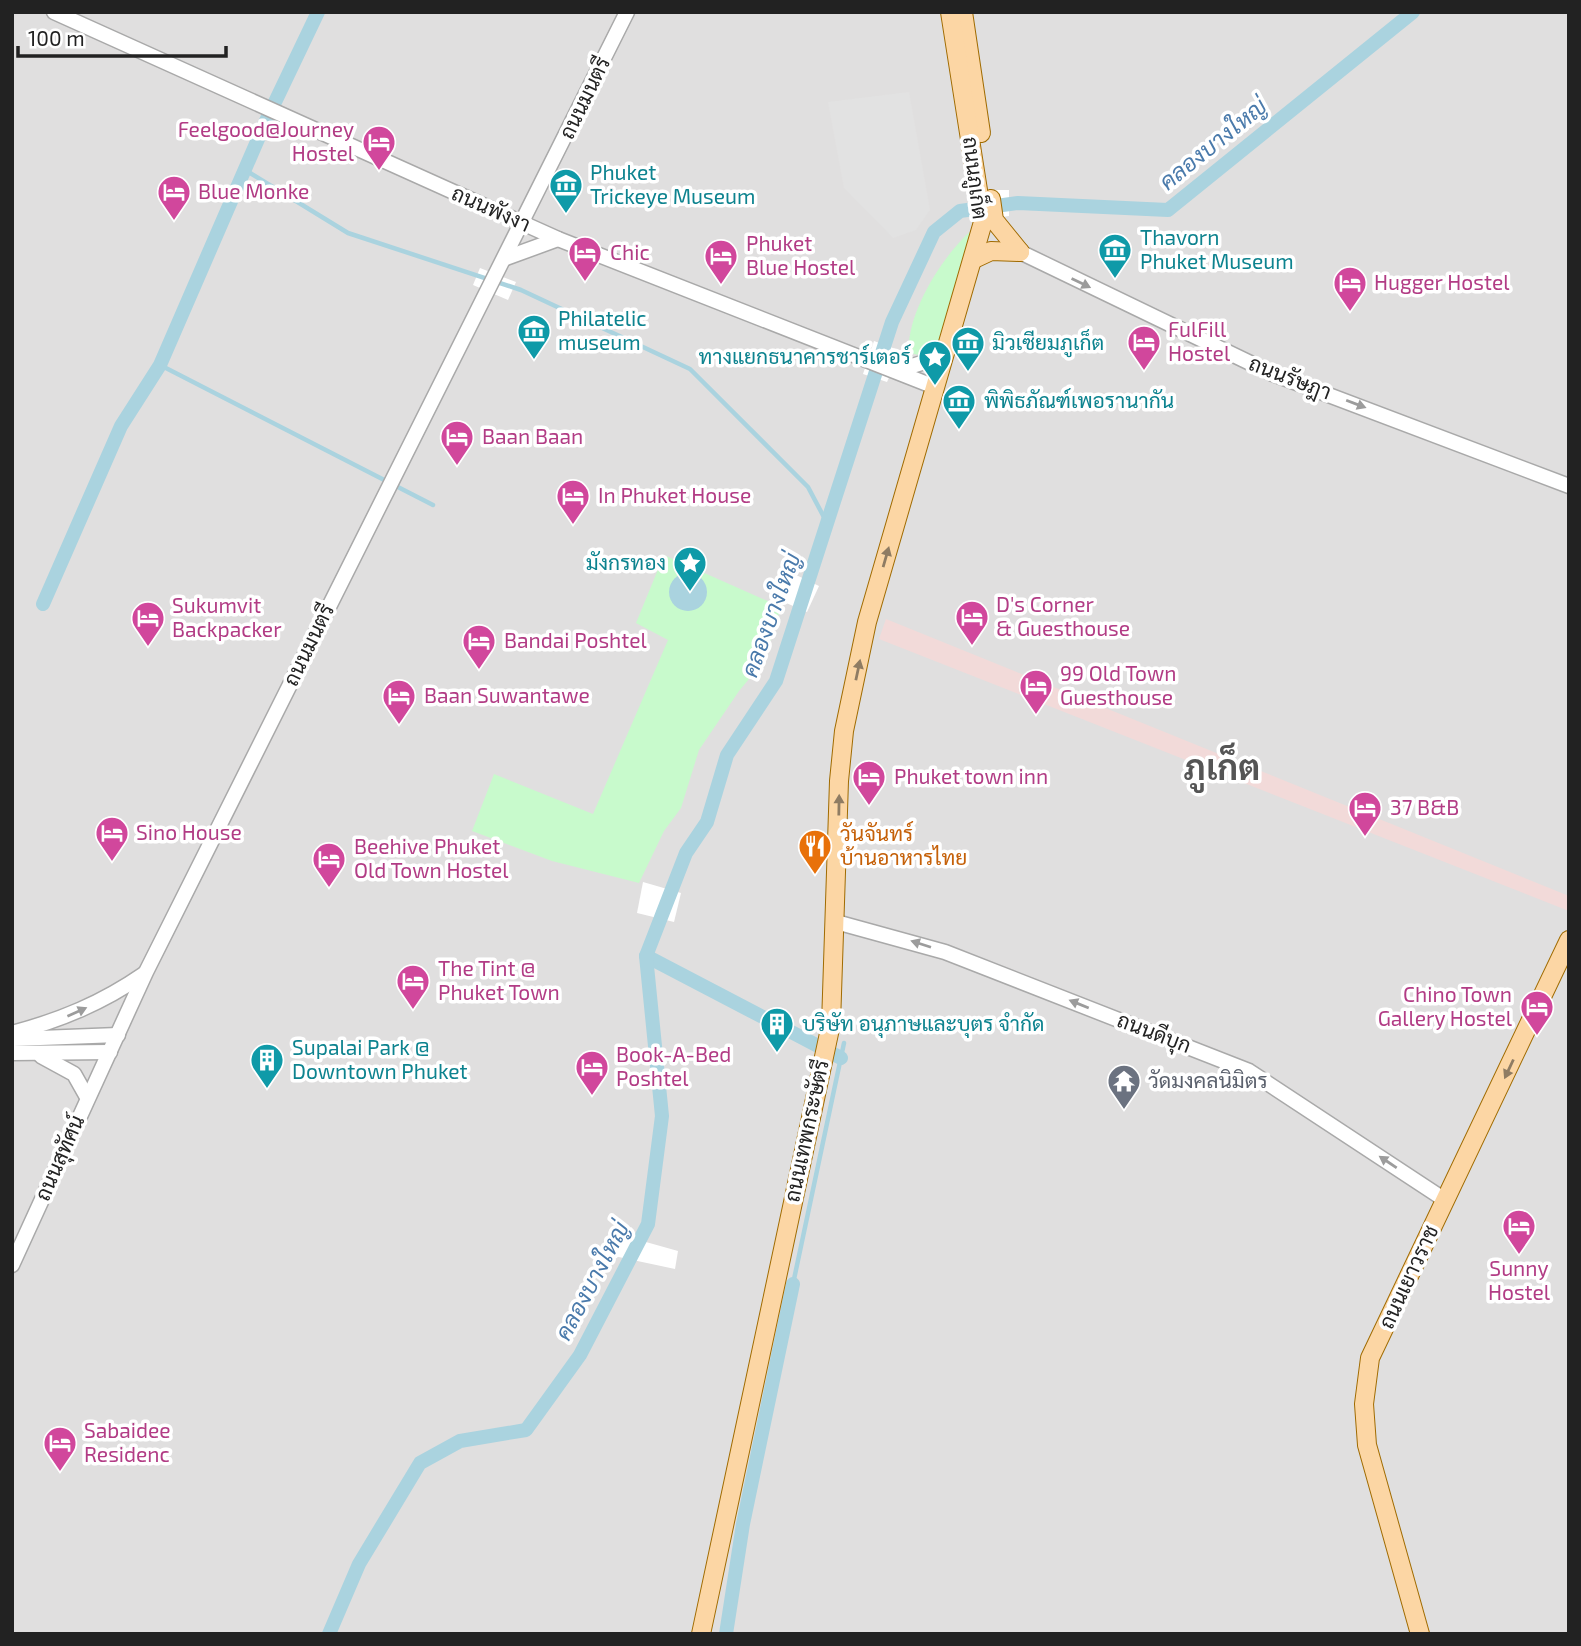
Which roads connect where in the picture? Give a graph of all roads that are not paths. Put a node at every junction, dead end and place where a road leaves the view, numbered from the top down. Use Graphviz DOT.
graph roads {
  1 [pos="54,12"];
  2 [pos="627,12"];
  3 [pos="957,17"];
  4 [pos="988,221"];
  5 [pos="523,224"];
  6 [pos="558,239"];
  7 [pos="1020,252"];
  8 [pos="506,258"];
  9 [pos="974,259"];
  10 [pos="944,356"];
  11 [pos="896,371"];
  12 [pos="935,387"];
  13 [pos="1569,486"];
  14 [pos="867,622"];
  15 [pos="836,922"];
  16 [pos="1569,940"];
  17 [pos="146,972"];
  18 [pos="12,1033"];
  19 [pos="118,1035"];
  20 [pos="12,1039"];
  21 [pos="110,1052"];
  22 [pos="12,1053"];
  23 [pos="29,1053"];
  24 [pos="87,1097"];
  25 [pos="1445,1200"];
  26 [pos="12,1265"];
  27 [pos="701,1634"];
  28 [pos="1420,1634"];
  1 -- 5 [label="street, ถนนพังงา"];
  2 -- 5 [label="street, ถนนมนตรี"];
  3 -- 4 [label="main road, ถนนภูเก็ต"];
  4 -- 7 [label="main road, ถนนรัษฎา"];
  4 -- 9 [label="main road, ถนนภูเก็ต"];
  5 -- 6 [label="street, ถนนพังงา"];
  5 -- 8 [label="street, ถนนมนตรี"];
  6 -- 8 [label="street"];
  6 -- 11 [label="street, ถนนพังงา"];
  7 -- 9 [label="main road, ถนนรัษฎา"];
  7 -- 13 [label="street, ถนนรัษฎา, one-way"];
  8 -- 17 [label="street, ถนนมนตรี"];
  9 -- 10 [label="main road, ถนนภูเก็ต"];
  10 -- 11 [label="street"];
  10 -- 12 [label="main road, ถนนภูเก็ต"];
  11 -- 12 [label="street, ถนนพังงา"];
  14 -- 12 [label="main road, ถนนภูเก็ต, one-way"];
  15 -- 14 [label="main road, ถนนเทพกระษัตรี, one-way"];
  25 -- 15 [label="street, ถนนดีบุก, one-way"];
  15 -- 27 [label="main road, ถนนเทพกระษัตรี"];
  16 -- 25 [label="main road, ถนนเยาวราช, one-way"];
  18 -- 17 [label="street, one-way"];
  17 -- 19 [label="street, ถนนมนตรี"];
  19 -- 20 [label="street"];
  19 -- 21 [label="street, ถนนสุทัศน์"];
  21 -- 23 [label="street"];
  21 -- 24 [label="street, ถนนสุทัศน์"];
  22 -- 23 [label="street"];
  23 -- 24 [label="street"];
  24 -- 26 [label="street, ถนนสุทัศน์"];
  25 -- 28 [label="main road, ถนนเยาวราช"];
}
